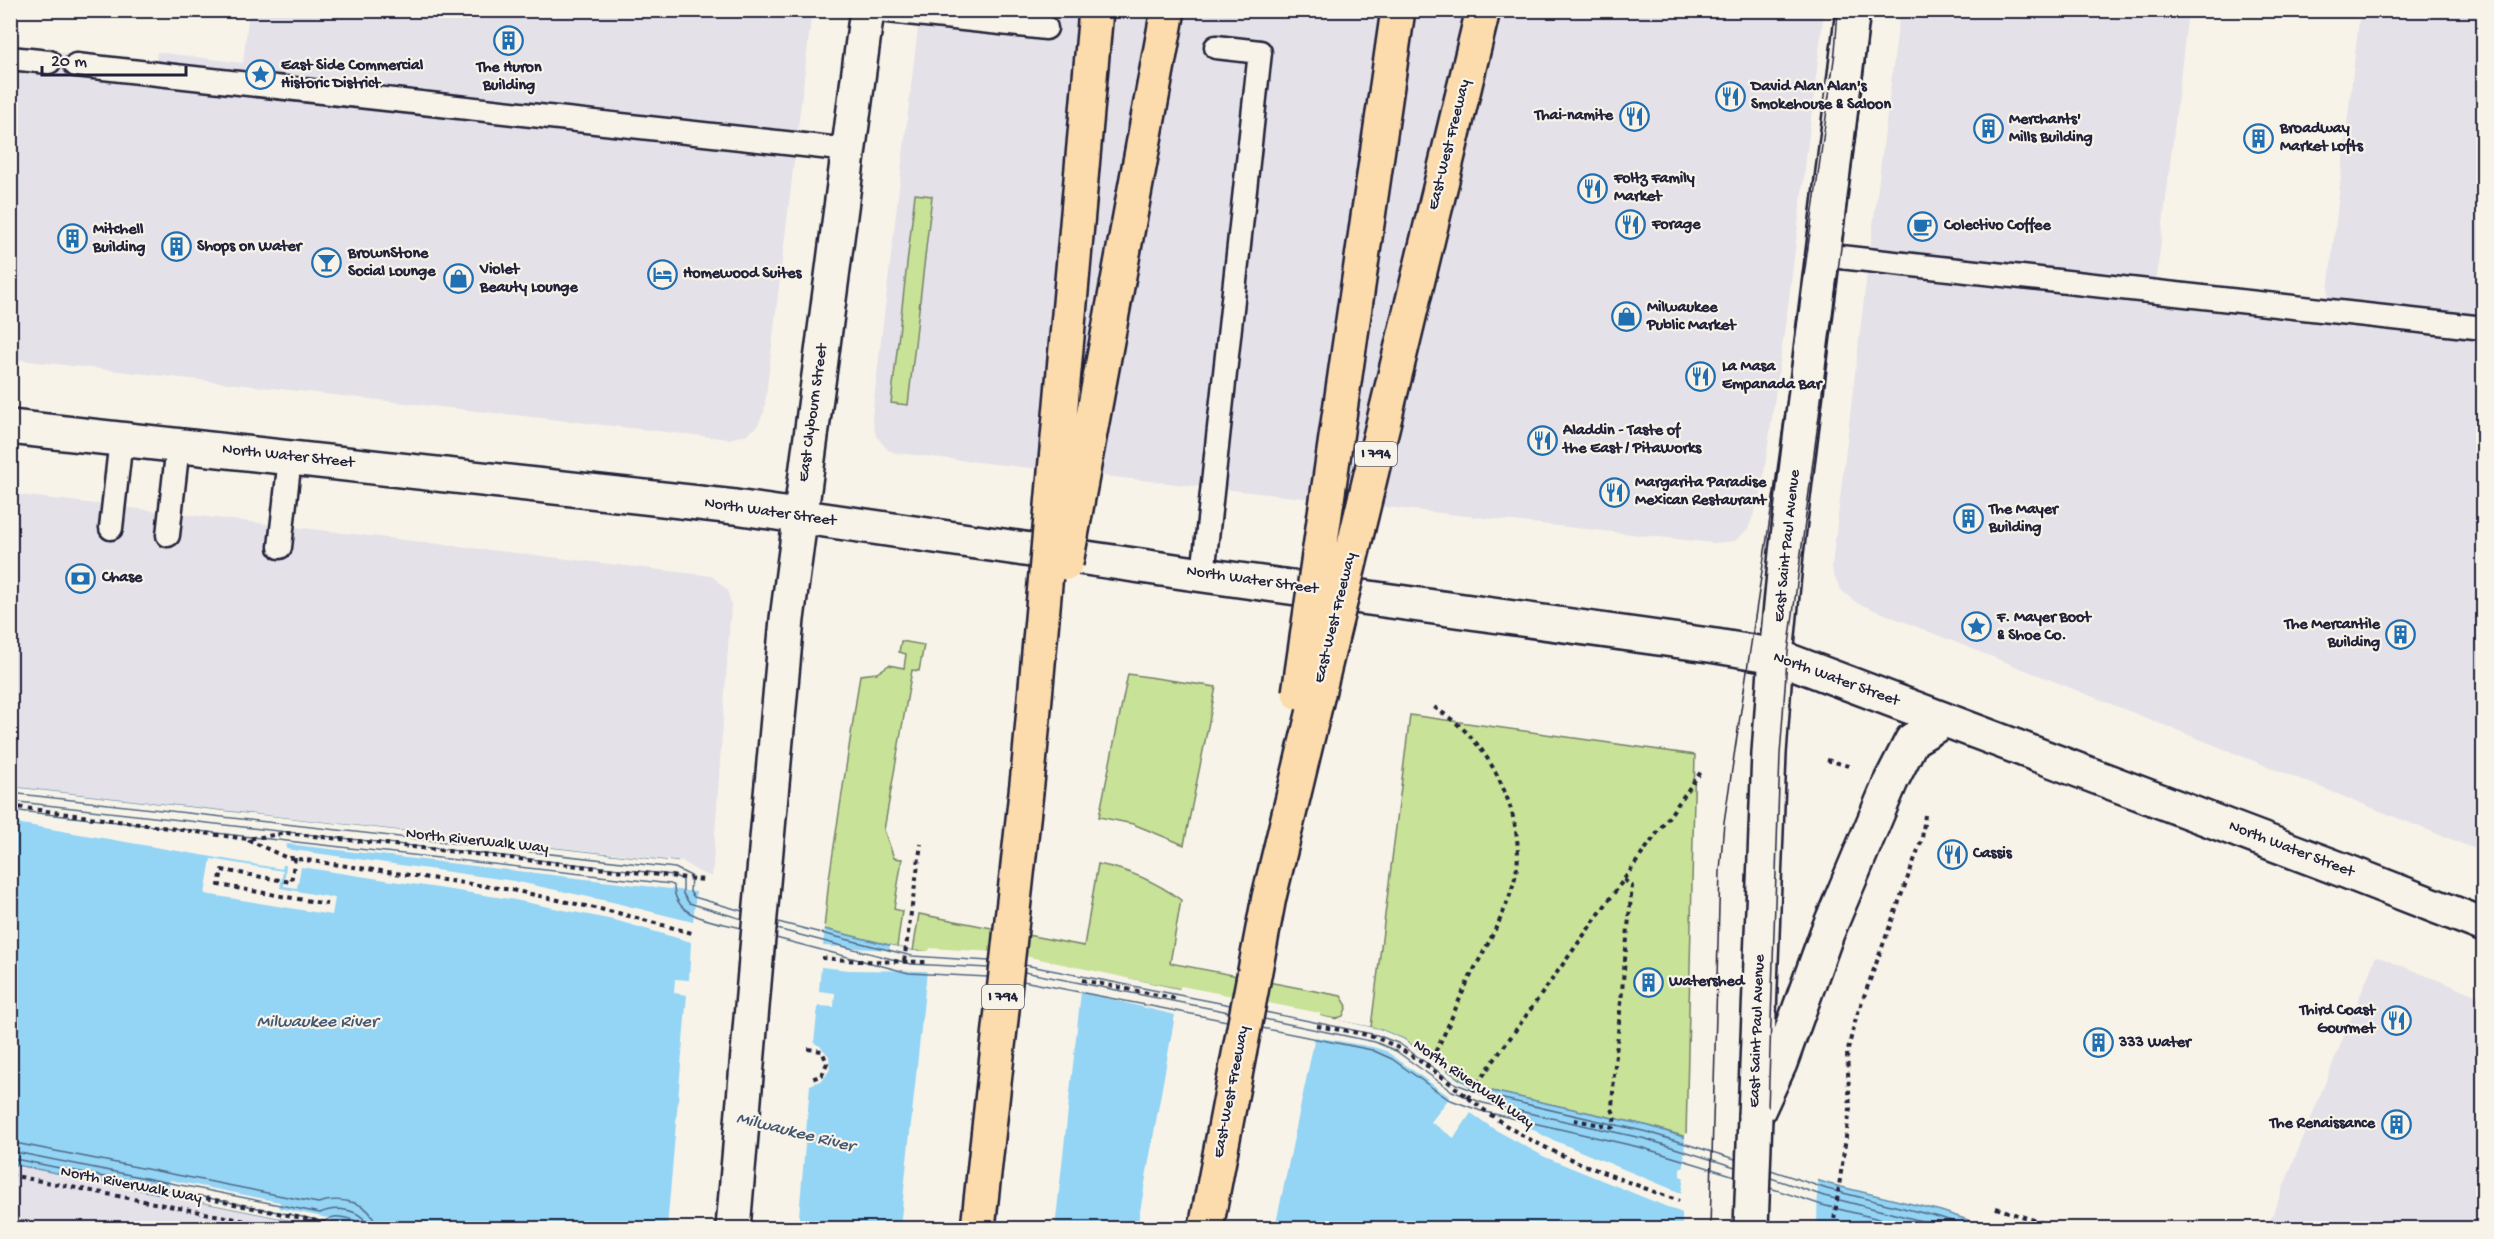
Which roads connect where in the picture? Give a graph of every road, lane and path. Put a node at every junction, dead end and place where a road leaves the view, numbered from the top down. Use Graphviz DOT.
graph roads {
  1 [pos="867,10"];
  2 [pos="879,10"];
  3 [pos="1096,10"];
  4 [pos="1168,10"];
  5 [pos="1398,10"];
  6 [pos="1483,10"];
  7 [pos="1853,10"];
  8 [pos="1046,28"];
  9 [pos="1216,47"];
  10 [pos="10,58"];
  11 [pos="49,62"];
  12 [pos="76,65"];
  13 [pos="849,150"];
  14 [pos="1822,255"];
  15 [pos="2484,328"];
  16 [pos="10,427"];
  17 [pos="121,439"];
  18 [pos="178,445"];
  19 [pos="290,458"];
  20 [pos="801,516"];
  21 [pos="111,528"];
  22 [pos="168,535"];
  23 [pos="280,547"];
  24 [pos="1203,575"];
  25 [pos="1776,656"];
  26 [pos="1434,707"];
  27 [pos="1945,720"];
  28 [pos="1827,760"];
  29 [pos="1029,765"];
  30 [pos="1857,768"];
  31 [pos="1703,769"];
  32 [pos="10,806"];
  33 [pos="1926,809"];
  34 [pos="247,839"];
  35 [pos="921,844"];
  36 [pos="295,858"];
  37 [pos="1623,879"];
  38 [pos="704,880"];
  39 [pos="1269,897"];
  40 [pos="327,904"];
  41 [pos="2484,925"];
  42 [pos="692,933"];
  43 [pos="822,958"];
  44 [pos="904,961"];
  45 [pos="928,962"];
  46 [pos="1082,980"];
  47 [pos="1178,999"];
  48 [pos="1317,1026"];
  49 [pos="808,1049"];
  50 [pos="1426,1067"];
  51 [pos="812,1079"];
  52 [pos="1467,1098"];
  53 [pos="1755,1117"];
  54 [pos="1574,1120"];
  55 [pos="10,1175"];
  56 [pos="171,1191"];
  57 [pos="1679,1201"];
  58 [pos="1996,1208"];
  59 [pos="282,1228"];
  60 [pos="335,1228"];
  61 [pos="733,1228"];
  62 [pos="978,1228"];
  63 [pos="1206,1228"];
  64 [pos="1751,1228"];
  65 [pos="1833,1228"];
  66 [pos="2059,1228"];
  1 -- 13 [label="main road, East Clybourn Street"];
  2 -- 8 [label="lane"];
  3 -- 29 [label="highway, I 794, bridge"];
  4 -- 29 [label="highway, bridge"];
  5 -- 39 [label="highway, bridge"];
  6 -- 39 [label="highway, East-West Freeway / I 794, bridge"];
  7 -- 14 [label="main road, East Saint Paul Avenue"];
  9 -- 24 [label="lane"];
  10 -- 11 [label="lane"];
  12 -- 13 [label="lane"];
  13 -- 20 [label="main road, East Clybourn Street"];
  14 -- 15 [label="lane"];
  14 -- 25 [label="main road, East Saint Paul Avenue"];
  16 -- 17 [label="main road, North Water Street"];
  17 -- 18 [label="main road, North Water Street"];
  17 -- 21 [label="lane"];
  18 -- 19 [label="main road, North Water Street"];
  18 -- 22 [label="lane"];
  19 -- 20 [label="main road, North Water Street"];
  19 -- 23 [label="lane"];
  20 -- 24 [label="main road, North Water Street"];
  20 -- 61 [label="main road, East Clybourn Street, bridge"];
  24 -- 25 [label="main road, North Water Street"];
  25 -- 27 [label="main road, North Water Street"];
  25 -- 53 [label="main road, East Saint Paul Avenue"];
  26 -- 50 [label="path"];
  27 -- 41 [label="main road, North Water Street"];
  27 -- 53 [label="main road"];
  28 -- 30 [label="path"];
  29 -- 62 [label="highway, I 794, bridge"];
  31 -- 37 [label="path"];
  32 -- 34 [label="path, North RiverWalk Way"];
  33 -- 65 [label="path"];
  34 -- 36 [label="path, North RiverWalk Way"];
  34 -- 38 [label="path, North RiverWalk Way"];
  35 -- 44 [label="path"];
  36 -- 40 [label="path"];
  36 -- 42 [label="path, North RiverWalk Way"];
  37 -- 52 [label="path"];
  37 -- 54 [label="path"];
  39 -- 63 [label="highway, East-West Freeway / I 794, bridge"];
  43 -- 44 [label="path"];
  44 -- 45 [label="path"];
  46 -- 47 [label="path"];
  48 -- 50 [label="path, North RiverWalk Way"];
  49 -- 51 [label="path"];
  50 -- 52 [label="path, North RiverWalk Way"];
  52 -- 57 [label="path, North RiverWalk Way"];
  53 -- 64 [label="main road, East Saint Paul Avenue, bridge"];
  55 -- 59 [label="path, North RiverWalk Way"];
  56 -- 60 [label="path"];
  58 -- 66 [label="path"];
}
